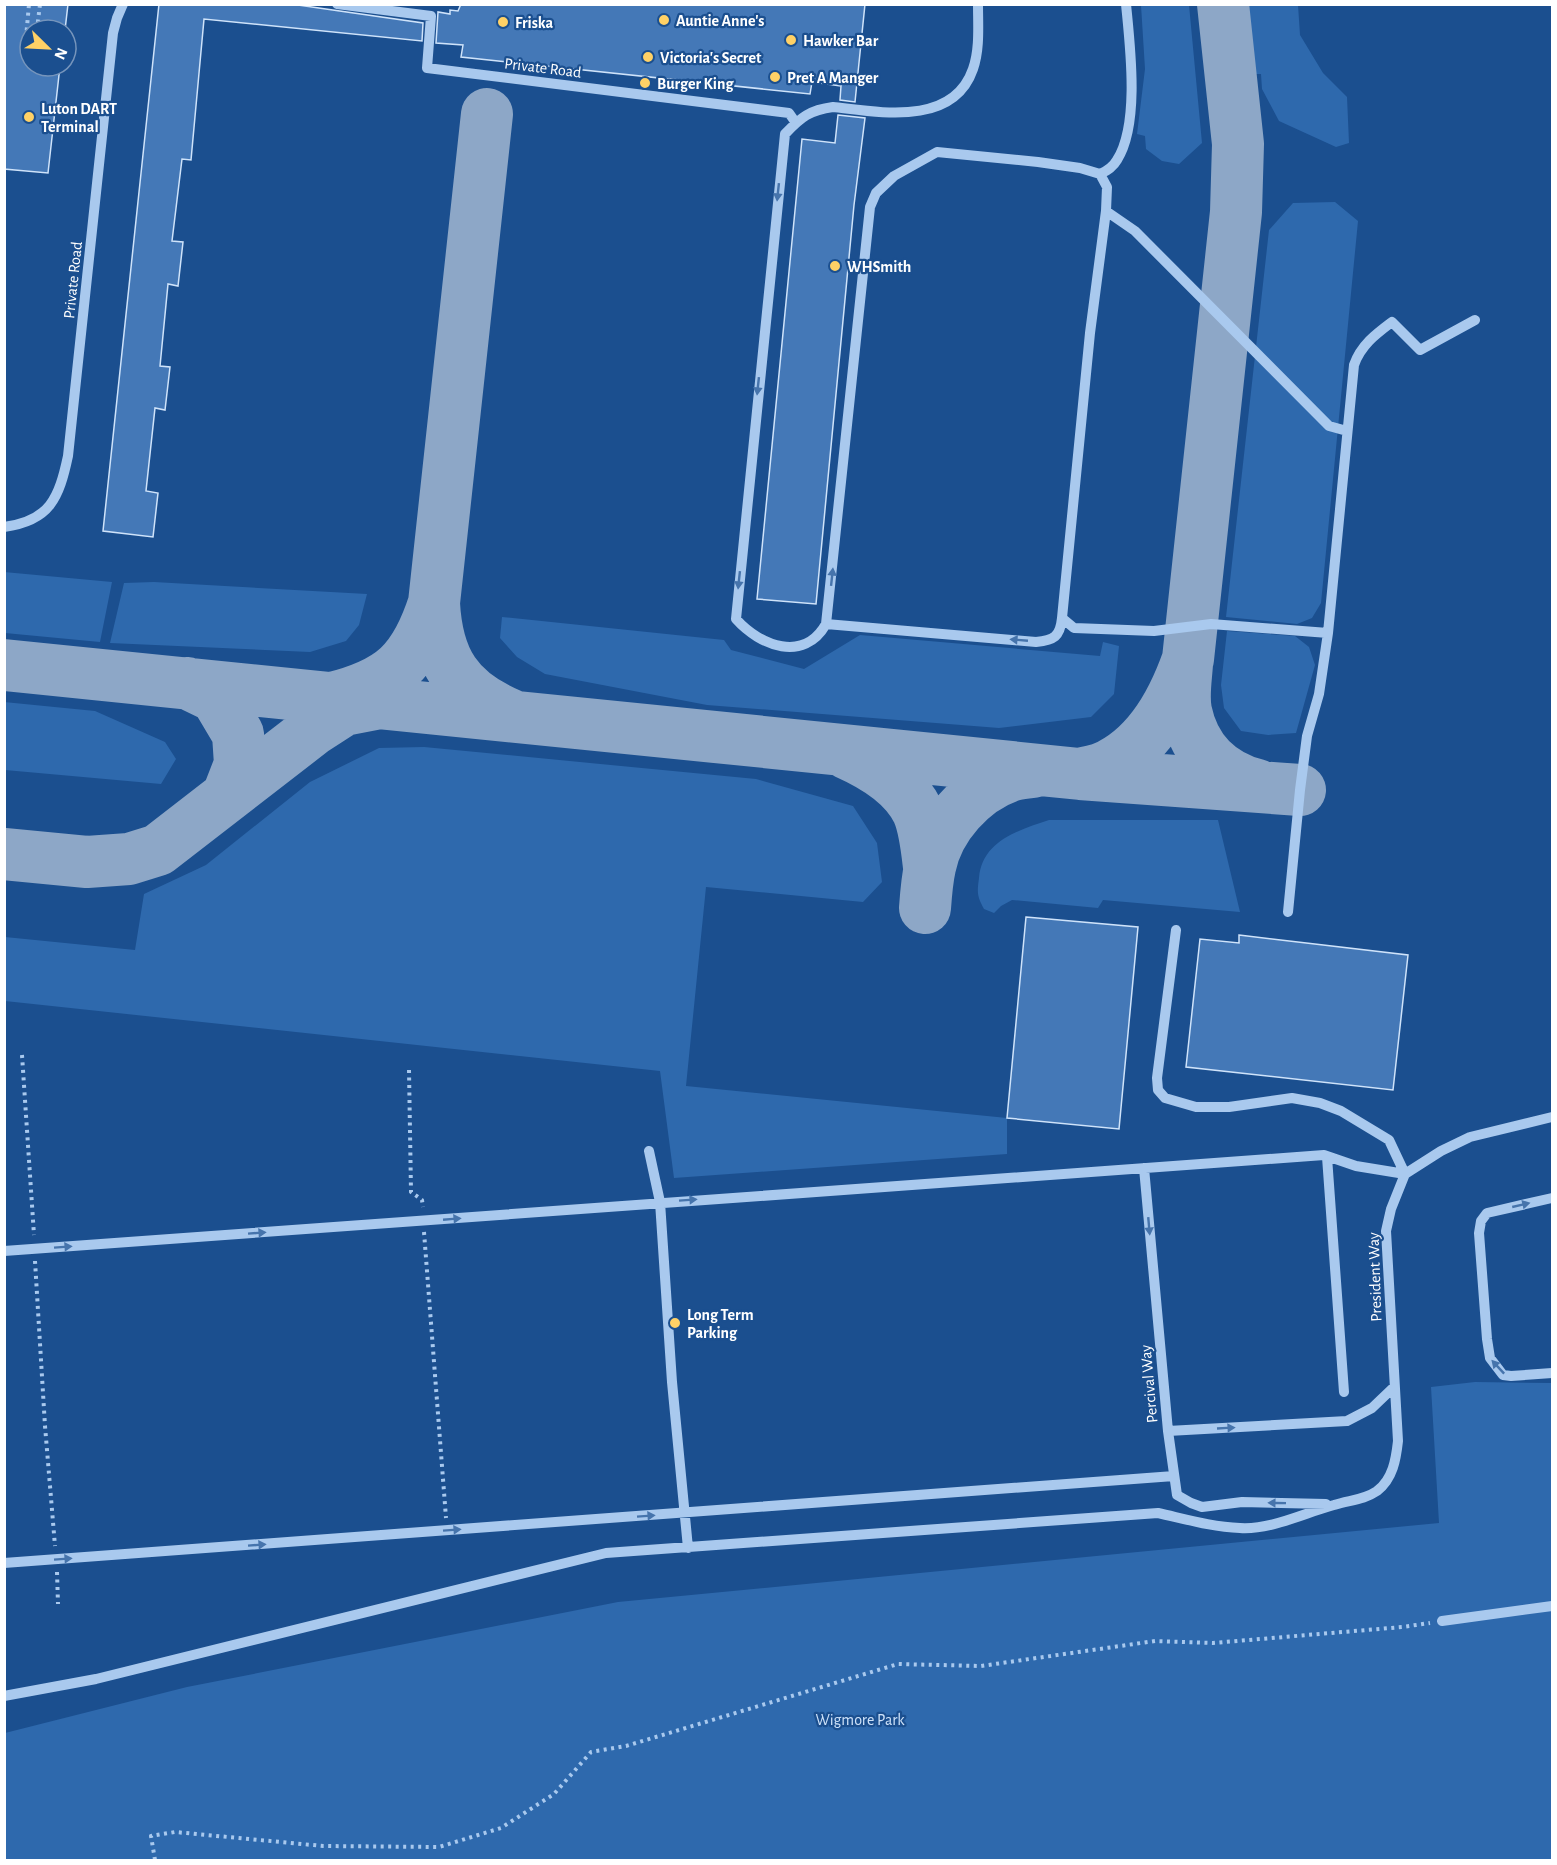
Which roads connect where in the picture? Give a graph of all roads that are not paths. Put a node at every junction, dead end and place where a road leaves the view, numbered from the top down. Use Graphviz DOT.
graph roads {
  1 [pos="123,4"];
  2 [pos="337,4"];
  3 [pos="978,4"];
  4 [pos="1126,4"];
  5 [pos="796,123"];
  6 [pos="1100,174"];
  7 [pos="1106,211"];
  8 [pos="1475,320"];
  9 [pos="1347,431"];
  10 [pos="4,526"];
  11 [pos="1062,618"];
  12 [pos="826,624"];
  13 [pos="1328,633"];
  14 [pos="1288,912"];
  15 [pos="1176,930"];
  16 [pos="1552,1116"];
  17 [pos="649,1150"];
  18 [pos="1327,1157"];
  19 [pos="1144,1168"];
  20 [pos="1405,1174"];
  21 [pos="1552,1198"];
  22 [pos="660,1202"];
  23 [pos="4,1251"];
  24 [pos="1552,1373"];
  25 [pos="1394,1387"];
  26 [pos="1344,1392"];
  27 [pos="1168,1431"];
  28 [pos="1174,1476"];
  29 [pos="1335,1504"];
  30 [pos="684,1514"];
  31 [pos="688,1548"];
  32 [pos="4,1563"];
  33 [pos="1552,1606"];
  34 [pos="1442,1621"];
  35 [pos="4,1696"];
  1 -- 10 [label="street, Private Road"];
  2 -- 5 [label="street, Private Road"];
  3 -- 5 [label="street"];
  4 -- 6 [label="street"];
  5 -- 12 [label="street, one-way"];
  6 -- 7 [label="street"];
  12 -- 6 [label="street, one-way"];
  7 -- 9 [label="street"];
  7 -- 11 [label="street"];
  8 -- 9 [label="street"];
  9 -- 13 [label="street"];
  11 -- 12 [label="street, one-way"];
  11 -- 13 [label="street"];
  13 -- 14 [label="street"];
  15 -- 20 [label="street"];
  16 -- 20 [label="street"];
  17 -- 22 [label="street"];
  18 -- 19 [label="street"];
  18 -- 20 [label="street"];
  18 -- 26 [label="street"];
  22 -- 19 [label="street, one-way"];
  19 -- 27 [label="street, Percival Way, one-way"];
  20 -- 25 [label="street, President Way"];
  24 -- 21 [label="street, one-way"];
  23 -- 22 [label="street, one-way"];
  22 -- 30 [label="street"];
  27 -- 25 [label="street, Percival Way, one-way"];
  25 -- 29 [label="street, President Way"];
  27 -- 28 [label="street"];
  29 -- 28 [label="street, one-way"];
  28 -- 30 [label="street"];
  29 -- 31 [label="street"];
  30 -- 31 [label="street"];
  32 -- 30 [label="street, one-way"];
  31 -- 35 [label="street"];
  33 -- 34 [label="street"];
}
